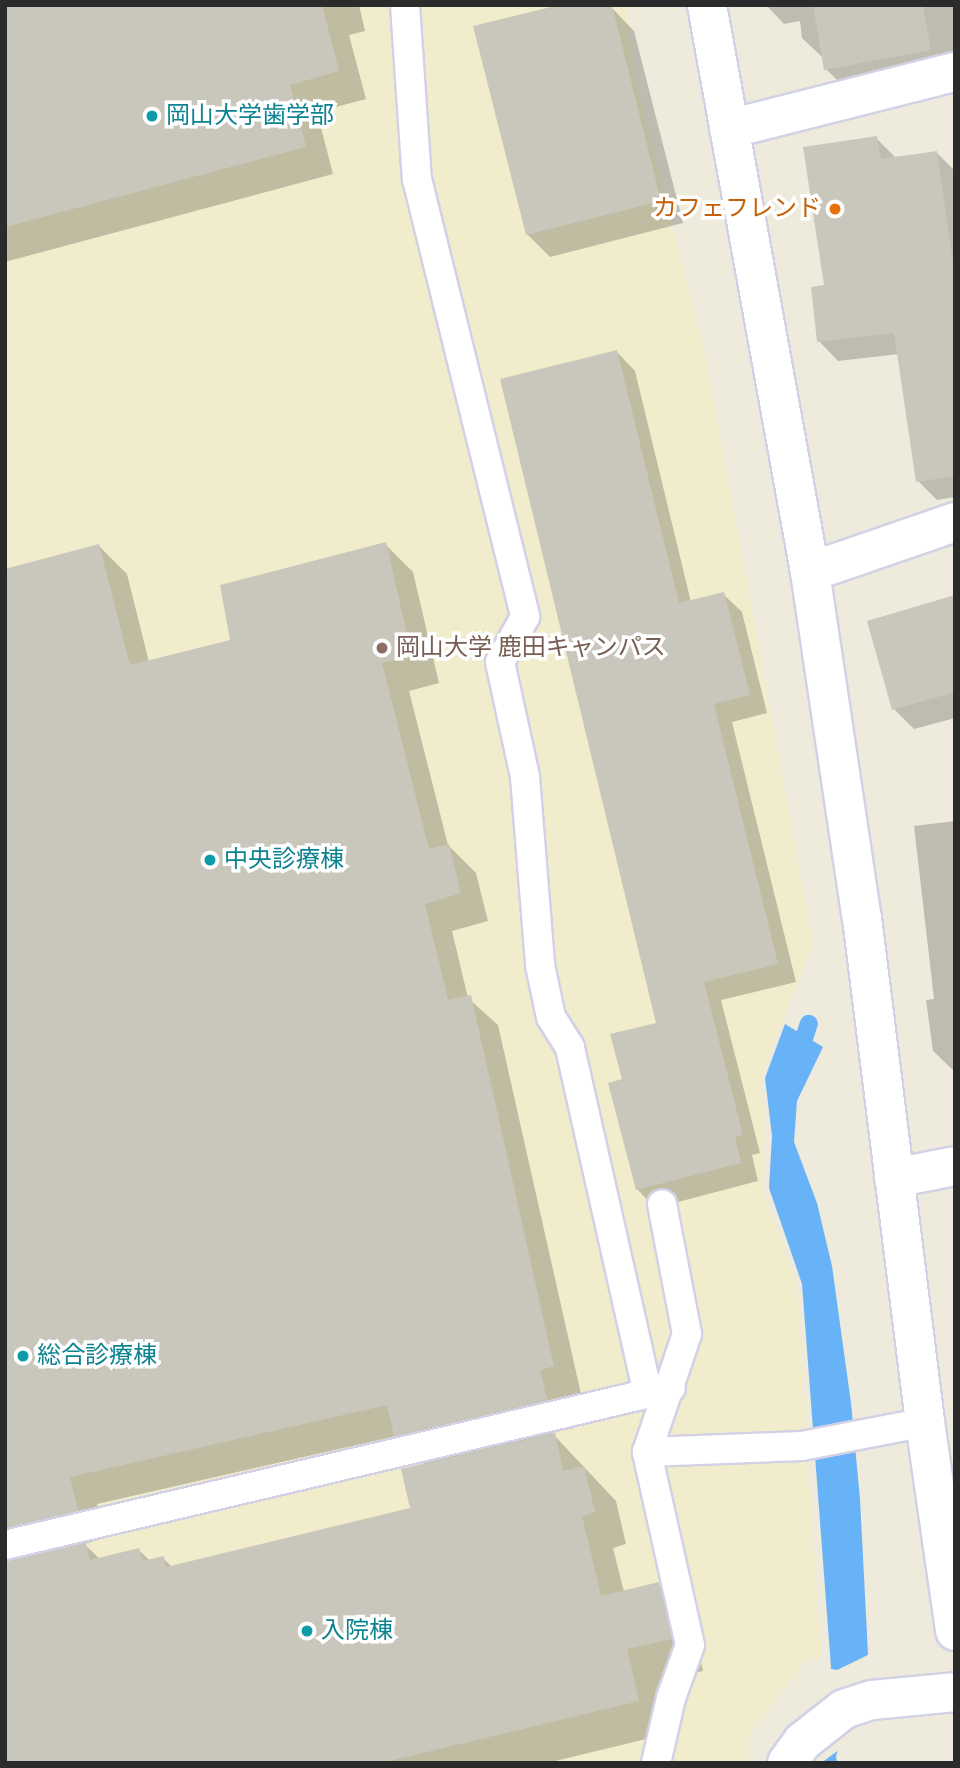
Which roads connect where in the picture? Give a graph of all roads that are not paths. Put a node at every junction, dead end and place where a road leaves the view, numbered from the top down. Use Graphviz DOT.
graph roads {
  1 [pos="405,5"];
  2 [pos="707,5"];
  3 [pos="955,72"];
  4 [pos="729,129"];
  5 [pos="955,522"];
  6 [pos="810,572"];
  7 [pos="955,1166"];
  8 [pos="894,1178"];
  9 [pos="662,1204"];
  10 [pos="659,1391"];
  11 [pos="925,1422"];
  12 [pos="647,1452"];
  13 [pos="5,1545"];
  14 [pos="955,1630"];
  15 [pos="955,1692"];
  16 [pos="787,1762"];
  17 [pos="656,1763"];
  1 -- 10 [label="lane"];
  2 -- 4 [label="street"];
  3 -- 4 [label="street"];
  4 -- 6 [label="street"];
  5 -- 6 [label="street"];
  6 -- 8 [label="street"];
  7 -- 8 [label="street"];
  8 -- 11 [label="street"];
  9 -- 10 [label="lane"];
  10 -- 12 [label="lane"];
  10 -- 13 [label="lane"];
  11 -- 12 [label="lane"];
  11 -- 14 [label="street"];
  12 -- 17 [label="lane"];
  15 -- 16 [label="street"];
}
